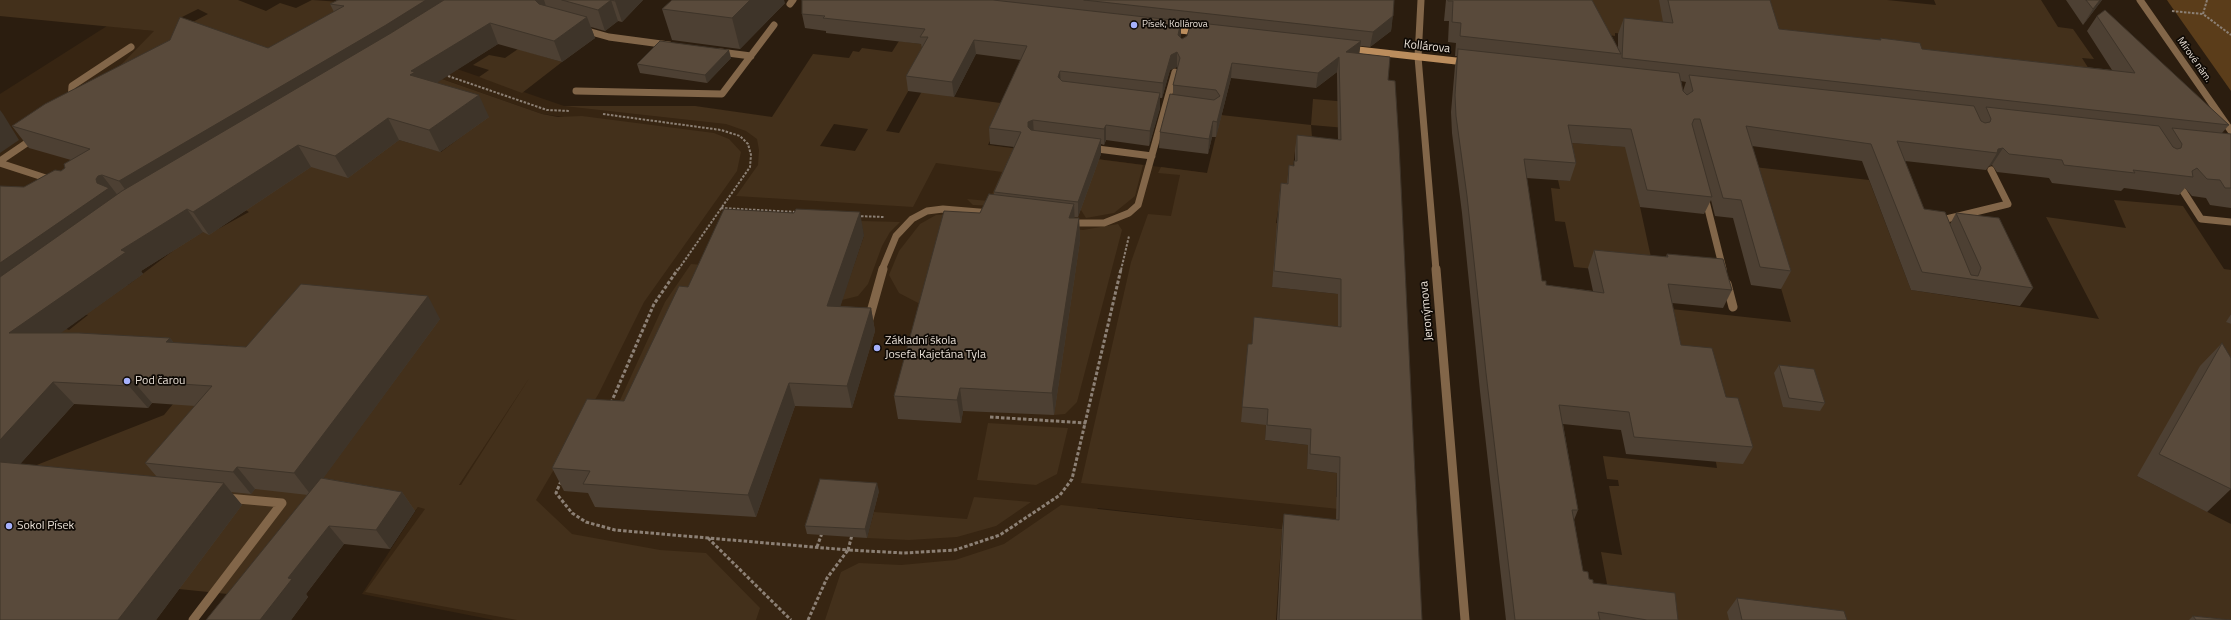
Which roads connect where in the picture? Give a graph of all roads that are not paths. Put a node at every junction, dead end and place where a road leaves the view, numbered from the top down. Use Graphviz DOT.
graph roads {
  1 [pos="1421,0"];
  2 [pos="2140,0"];
  3 [pos="774,25"];
  4 [pos="578,28"];
  5 [pos="1164,28"];
  6 [pos="1210,34"];
  7 [pos="680,46"];
  8 [pos="131,47"];
  9 [pos="1340,48"];
  10 [pos="711,51"];
  11 [pos="751,56"];
  12 [pos="1418,57"];
  13 [pos="1474,63"];
  14 [pos="1175,72"];
  15 [pos="576,92"];
  16 [pos="1163,104"];
  17 [pos="1175,105"];
  18 [pos="71,107"];
  19 [pos="2231,131"];
  20 [pos="38,136"];
  21 [pos="1085,147"];
  22 [pos="1152,156"];
  23 [pos="0,162"];
  24 [pos="1991,170"];
  25 [pos="63,184"];
  26 [pos="1702,186"];
  27 [pos="2183,191"];
  28 [pos="998,214"];
  29 [pos="1059,222"];
  30 [pos="2231,222"];
  31 [pos="1939,229"];
  32 [pos="1733,307"];
  33 [pos="867,324"];
  34 [pos="220,497"];
  35 [pos="193,620"];
  36 [pos="1465,620"];
  1 -- 12 [label="street, Jeronýmova"];
  2 -- 19 [label="street, Mírové nám."];
  3 -- 11 [label="street"];
  4 -- 7 [label="street"];
  5 -- 6 [label="main road"];
  8 -- 18 [label="street"];
  9 -- 12 [label="main road, Kollárova"];
  10 -- 11 [label="street"];
  11 -- 15 [label="street"];
  12 -- 13 [label="main road, Kollárova"];
  12 -- 36 [label="street, Jeronýmova"];
  14 -- 16 [label="street"];
  16 -- 17 [label="street"];
  16 -- 22 [label="street"];
  20 -- 23 [label="street"];
  21 -- 22 [label="street"];
  22 -- 29 [label="street"];
  23 -- 25 [label="street"];
  24 -- 31 [label="street"];
  26 -- 32 [label="street"];
  27 -- 30 [label="street"];
  28 -- 33 [label="street"];
  34 -- 35 [label="street"];
}
